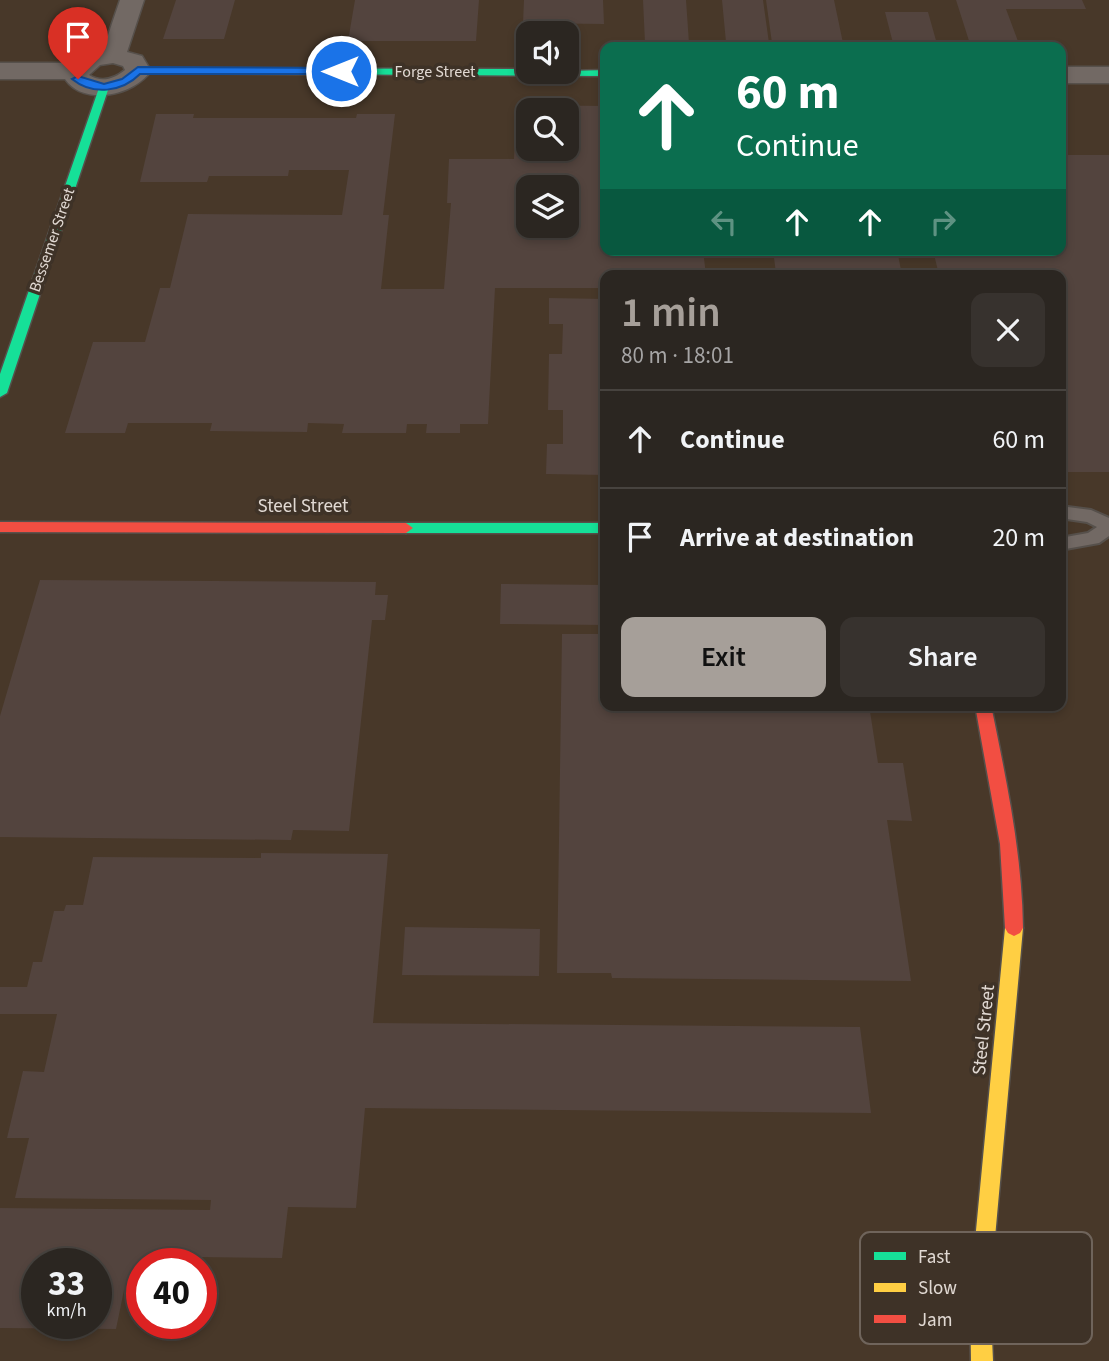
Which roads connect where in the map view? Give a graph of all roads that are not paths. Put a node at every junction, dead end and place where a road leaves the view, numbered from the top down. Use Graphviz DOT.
graph roads {
  1 [pos="132,0"];
  2 [pos="113,56"];
  3 [pos="0,71"];
  4 [pos="77,71"];
  5 [pos="138,71"];
  6 [pos="600,73"];
  7 [pos="1066,75"];
  8 [pos="1109,75"];
  9 [pos="104,87"];
  10 [pos="0,393"];
  11 [pos="1066,513"];
  12 [pos="1109,526"];
  13 [pos="0,527"];
  14 [pos="600,528"];
  15 [pos="1066,543"];
  16 [pos="983,711"];
  17 [pos="986,1232"];
  1 -- 2 [label="street"];
  2 -- 4 [label="street"];
  2 -- 5 [label="street"];
  3 -- 4 [label="street"];
  4 -- 9 [label="street"];
  5 -- 6 [label="street, Forge Street"];
  5 -- 9 [label="street"];
  7 -- 8 [label="street"];
  9 -- 10 [label="street, Bessemer Street"];
  11 -- 12 [label="lane"];
  12 -- 15 [label="lane"];
  13 -- 14 [label="street, Steel Street"];
  16 -- 17 [label="street, Steel Street"];
}
